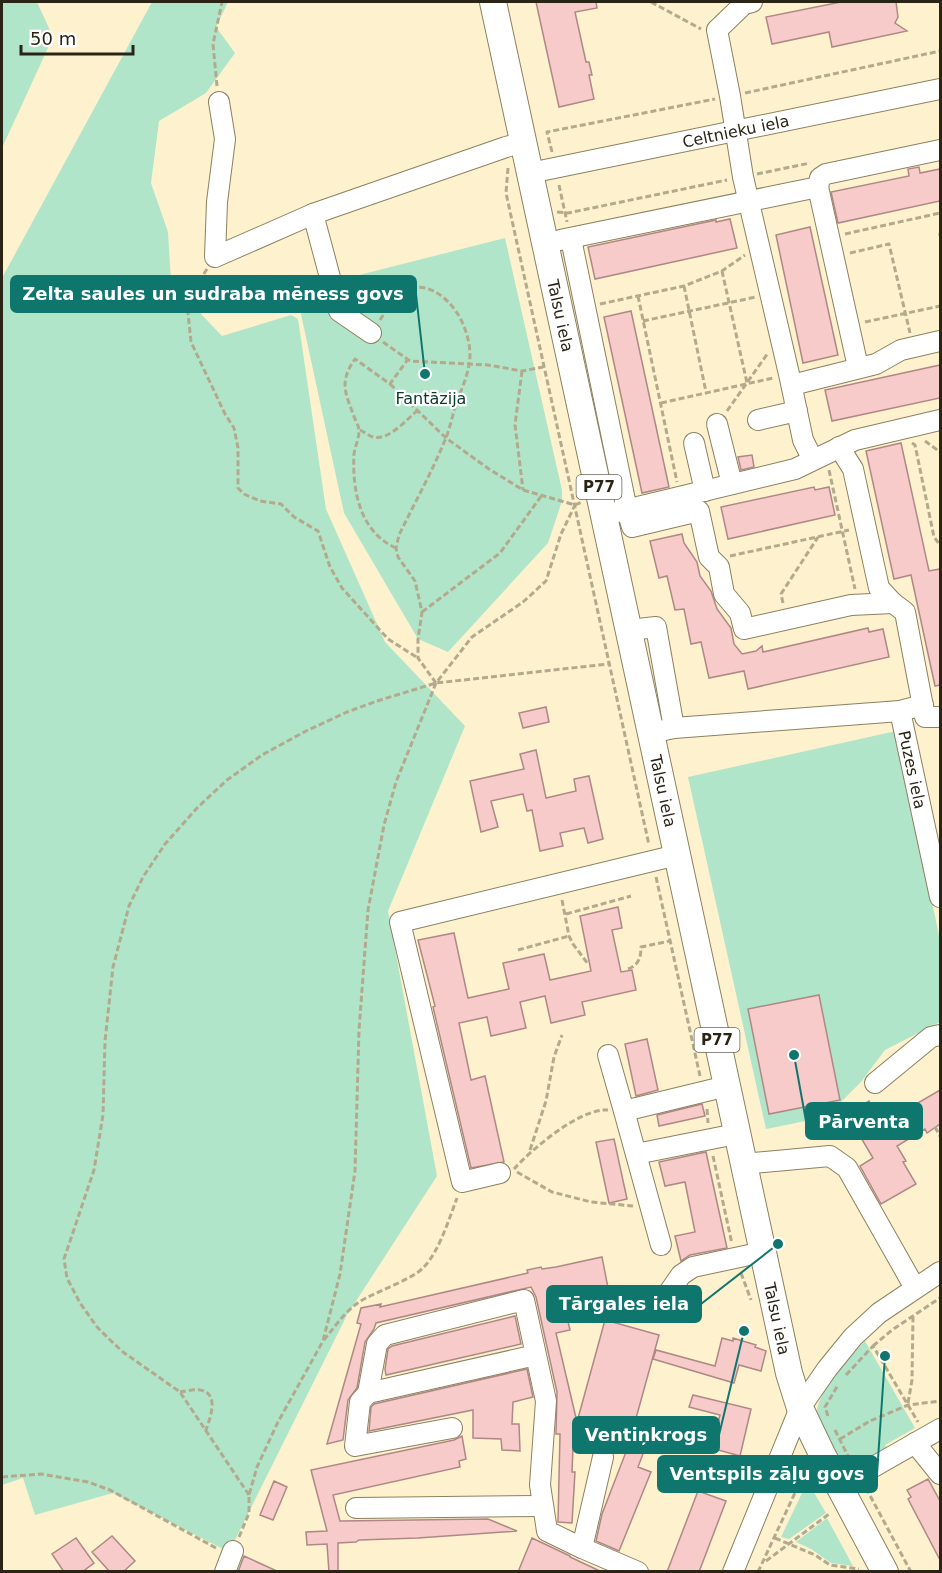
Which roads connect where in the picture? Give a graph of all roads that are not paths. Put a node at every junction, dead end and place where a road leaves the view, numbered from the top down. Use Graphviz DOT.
graph roads {
  1 [pos="493,2"];
  2 [pos="747,2"];
  3 [pos="940,89"];
  4 [pos="219,102"];
  5 [pos="735,132"];
  6 [pos="515,144"];
  7 [pos="940,150"];
  8 [pos="530,173"];
  9 [pos="818,187"];
  10 [pos="749,201"];
  11 [pos="313,214"];
  12 [pos="558,241"];
  13 [pos="371,333"];
  14 [pos="940,341"];
  15 [pos="858,367"];
  16 [pos="791,380"];
  17 [pos="797,411"];
  18 [pos="758,420"];
  19 [pos="940,420"];
  20 [pos="717,424"];
  21 [pos="694,443"];
  22 [pos="826,453"];
  23 [pos="732,484"];
  24 [pos="695,498"];
  25 [pos="616,512"];
  26 [pos="893,603"];
  27 [pos="923,705"];
  28 [pos="900,711"];
  29 [pos="940,717"];
  30 [pos="663,730"];
  31 [pos="934,828"];
  32 [pos="665,858"];
  33 [pos="940,897"];
  34 [pos="940,1035"];
  35 [pos="608,1055"];
  36 [pos="874,1083"];
  37 [pos="715,1089"];
  38 [pos="624,1111"];
  39 [pos="736,1134"];
  40 [pos="636,1154"];
  41 [pos="743,1164"];
  42 [pos="507,1171"];
  43 [pos="661,1245"];
  44 [pos="763,1252"];
  45 [pos="940,1272"];
  46 [pos="915,1288"];
  47 [pos="660,1305"];
  48 [pos="536,1355"];
  49 [pos="368,1393"];
  50 [pos="800,1408"];
  51 [pos="453,1428"];
  52 [pos="940,1429"];
  53 [pos="915,1443"];
  54 [pos="603,1457"];
  55 [pos="940,1474"];
  56 [pos="849,1480"];
  57 [pos="542,1506"];
  58 [pos="356,1508"];
  59 [pos="582,1548"];
  60 [pos="234,1551"];
  61 [pos="225,1572"];
  62 [pos="638,1572"];
  63 [pos="733,1572"];
  64 [pos="885,1572"];
  1 -- 6 [label="main road, Talsu iela / P77"];
  2 -- 5 [label="street"];
  3 -- 5 [label="street, Celtnieku iela"];
  4 -- 11 [label="street"];
  5 -- 8 [label="street, Celtnieku iela"];
  5 -- 10 [label="street"];
  6 -- 8 [label="main road, Talsu iela / P77"];
  6 -- 11 [label="street"];
  7 -- 9 [label="street"];
  8 -- 12 [label="main road, Talsu iela / P77"];
  9 -- 10 [label="street"];
  9 -- 15 [label="street"];
  10 -- 12 [label="street"];
  10 -- 16 [label="street"];
  11 -- 13 [label="street"];
  12 -- 25 [label="main road, Talsu iela / P77"];
  12 -- 25 [label="street"];
  14 -- 15 [label="street"];
  15 -- 16 [label="street"];
  16 -- 17 [label="street"];
  17 -- 18 [label="street"];
  17 -- 22 [label="street"];
  19 -- 22 [label="street"];
  20 -- 23 [label="street"];
  21 -- 24 [label="street"];
  22 -- 23 [label="street"];
  22 -- 26 [label="street"];
  23 -- 24 [label="street"];
  24 -- 25 [label="street"];
  24 -- 26 [label="street"];
  25 -- 30 [label="main road, Talsu iela / P77"];
  26 -- 27 [label="street"];
  27 -- 28 [label="street"];
  27 -- 29 [label="street"];
  28 -- 30 [label="street"];
  28 -- 31 [label="street, Puzes iela"];
  30 -- 32 [label="main road, Talsu iela / P77"];
  31 -- 33 [label="street, Puzes iela"];
  32 -- 37 [label="main road, Talsu iela / P77"];
  32 -- 42 [label="street"];
  34 -- 36 [label="street"];
  35 -- 38 [label="street"];
  37 -- 38 [label="street"];
  37 -- 39 [label="main road, Talsu iela / P77"];
  38 -- 40 [label="street"];
  39 -- 40 [label="street"];
  39 -- 41 [label="main road, Talsu iela / P77"];
  40 -- 43 [label="street"];
  41 -- 44 [label="main road, Talsu iela / P77"];
  41 -- 46 [label="street"];
  44 -- 47 [label="street"];
  44 -- 50 [label="main road, Talsu iela / P77"];
  45 -- 46 [label="street"];
  46 -- 50 [label="street"];
  48 -- 49 [label="street"];
  48 -- 49 [label="street"];
  48 -- 57 [label="street"];
  49 -- 51 [label="street"];
  50 -- 56 [label="main road, Talsu iela"];
  50 -- 63 [label="street"];
  52 -- 53 [label="street"];
  53 -- 55 [label="street"];
  53 -- 56 [label="street"];
  54 -- 59 [label="street"];
  56 -- 64 [label="main road, Talsu iela"];
  57 -- 58 [label="street"];
  57 -- 59 [label="street"];
  59 -- 62 [label="street"];
  60 -- 61 [label="street"];
}
